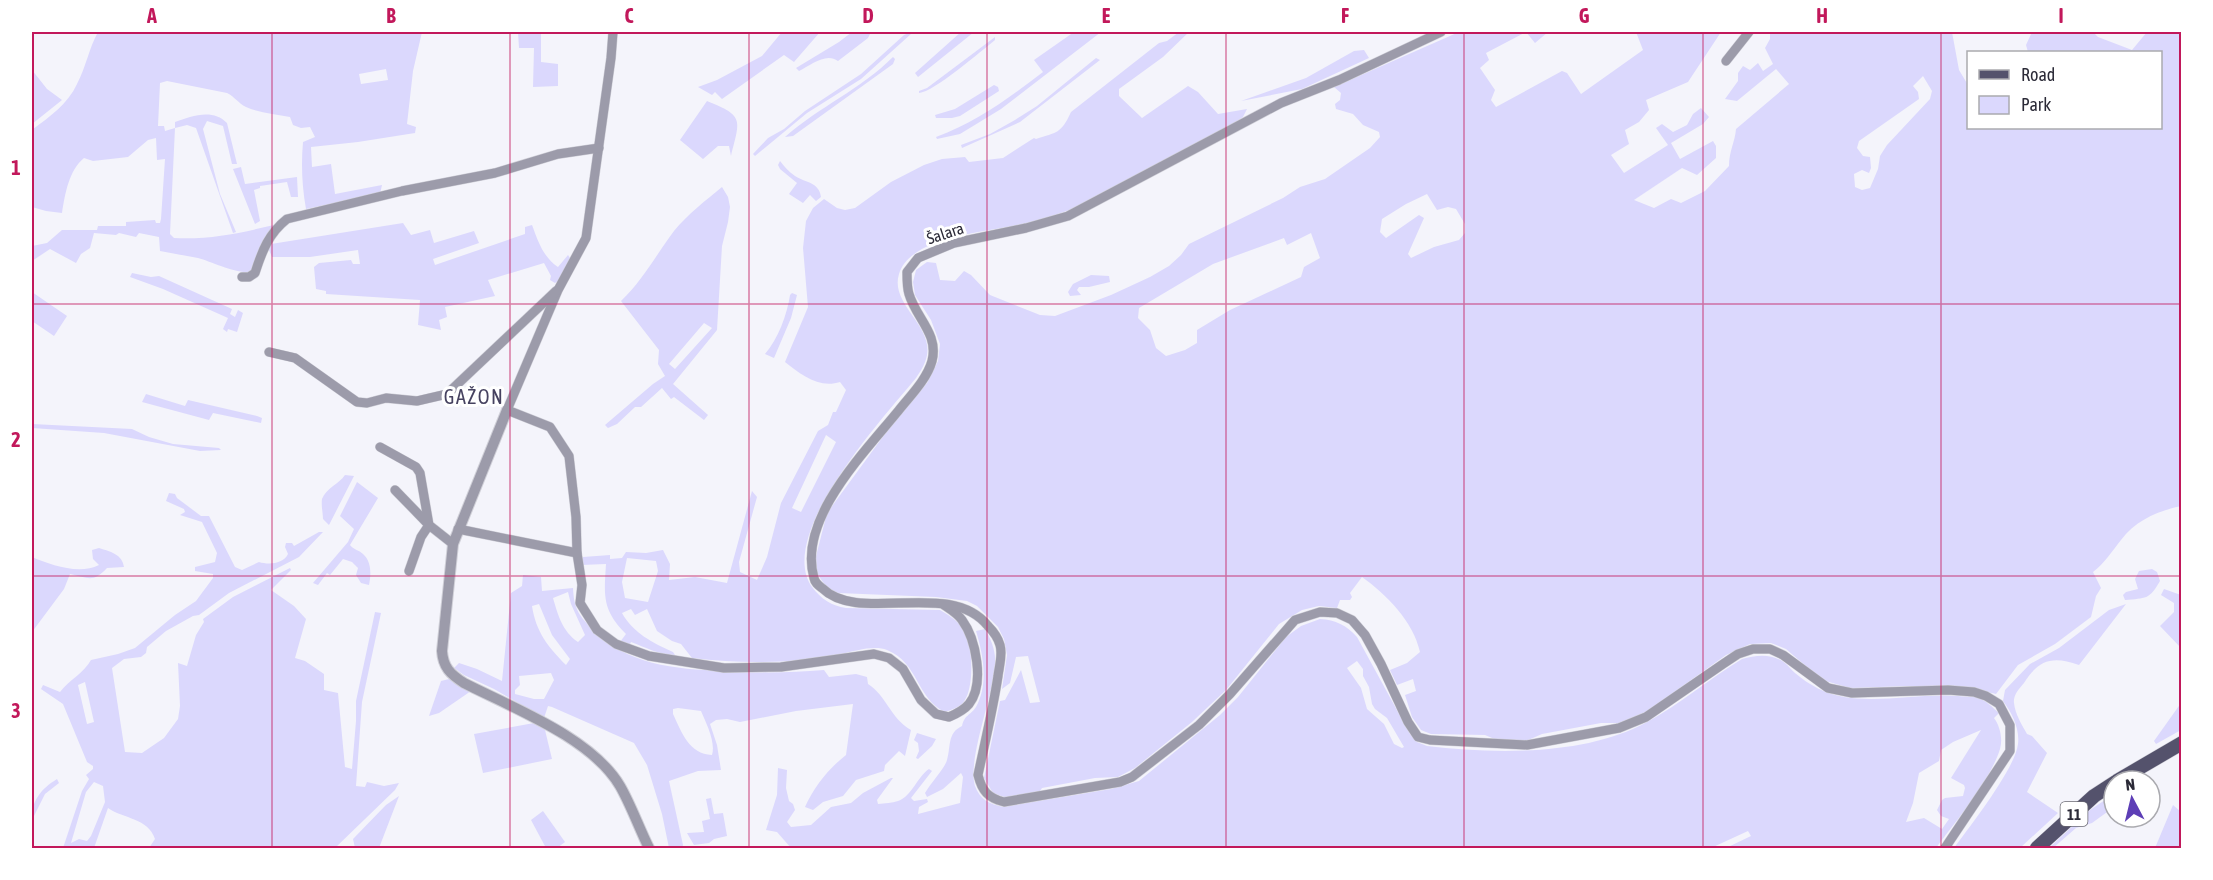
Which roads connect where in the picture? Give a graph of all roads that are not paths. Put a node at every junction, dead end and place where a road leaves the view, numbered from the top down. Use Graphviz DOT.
graph roads {
  1 [pos="613,32"];
  2 [pos="1441,32"];
  3 [pos="1749,32"];
  4 [pos="1726,61"];
  5 [pos="599,148"];
  6 [pos="242,277"];
  7 [pos="558,290"];
  8 [pos="269,352"];
  9 [pos="507,410"];
  10 [pos="380,447"];
  11 [pos="395,490"];
  12 [pos="429,525"];
  13 [pos="458,529"];
  14 [pos="453,544"];
  15 [pos="577,553"];
  16 [pos="409,571"];
  17 [pos="942,603"];
  18 [pos="2181,743"];
  19 [pos="2137,769"];
  20 [pos="2102,791"];
  21 [pos="649,849"];
  22 [pos="1945,849"];
  23 [pos="2037,849"];
  1 -- 5 [label="street"];
  2 -- 17 [label="street, Šalara"];
  3 -- 4 [label="street"];
  5 -- 6 [label="street"];
  5 -- 7 [label="street"];
  7 -- 8 [label="street"];
  7 -- 9 [label="street"];
  9 -- 13 [label="street"];
  9 -- 15 [label="street"];
  10 -- 12 [label="street"];
  11 -- 12 [label="street"];
  12 -- 14 [label="street"];
  12 -- 16 [label="street"];
  13 -- 14 [label="street"];
  13 -- 15 [label="street"];
  14 -- 21 [label="street"];
  15 -- 17 [label="street"];
  17 -- 22 [label="street, Šalara"];
  18 -- 19 [label="main road, 11"];
  20 -- 23 [label="main road, 11"];
}
